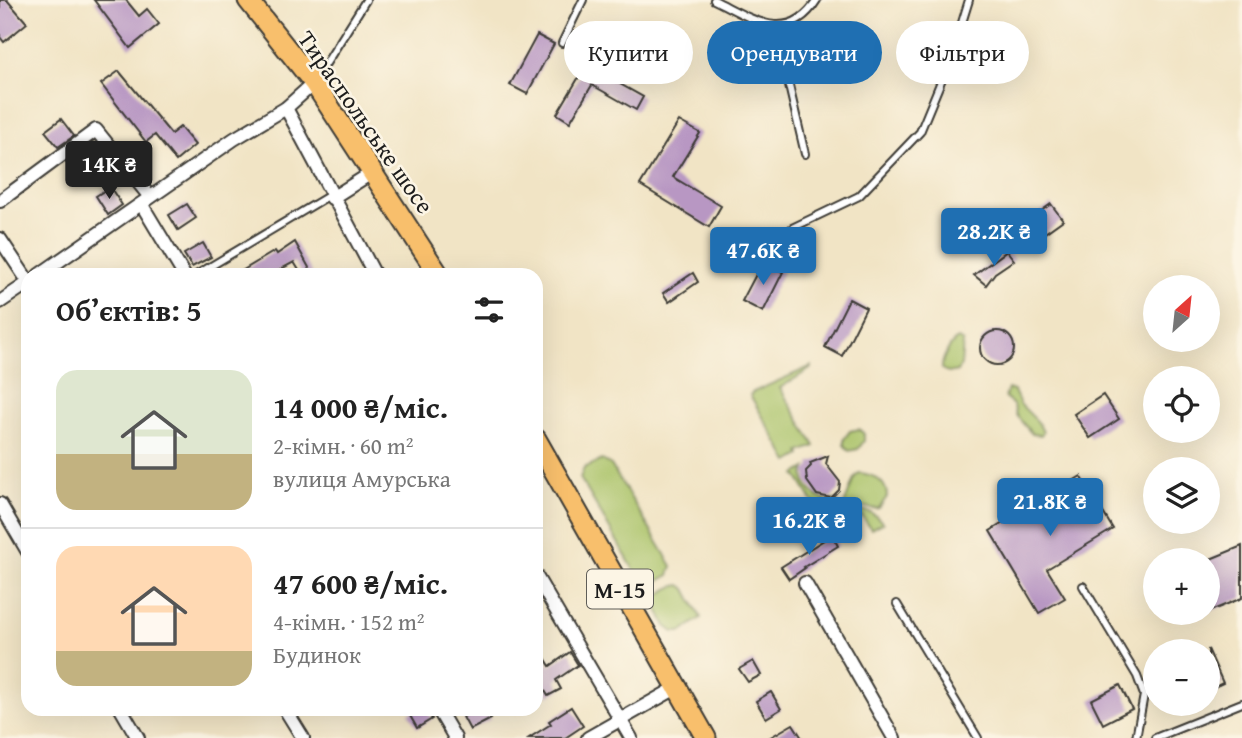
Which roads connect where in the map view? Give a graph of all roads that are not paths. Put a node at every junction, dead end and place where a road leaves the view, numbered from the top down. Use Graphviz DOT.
graph roads {
  1 [pos="248,0"];
  2 [pos="366,0"];
  3 [pos="583,0"];
  4 [pos="714,0"];
  5 [pos="817,0"];
  6 [pos="969,0"];
  7 [pos="757,21"];
  8 [pos="796,21"];
  9 [pos="562,43"];
  10 [pos="314,83"];
  11 [pos="788,84"];
  12 [pos="286,108"];
  13 [pos="804,154"];
  14 [pos="373,172"];
  15 [pos="331,196"];
  16 [pos="0,201"];
  17 [pos="146,201"];
  18 [pos="792,228"];
  19 [pos="0,239"];
  20 [pos="50,268"];
  21 [pos="180,268"];
  22 [pos="208,268"];
  23 [pos="367,268"];
  24 [pos="435,268"];
  25 [pos="21,271"];
  26 [pos="21,287"];
  27 [pos="0,302"];
  28 [pos="543,451"];
  29 [pos="0,504"];
  30 [pos="21,540"];
  31 [pos="805,583"];
  32 [pos="1083,586"];
  33 [pos="543,588"];
  34 [pos="897,604"];
  35 [pos="676,688"];
  36 [pos="1242,703"];
  37 [pos="125,716"];
  38 [pos="289,716"];
  39 [pos="442,716"];
  40 [pos="619,719"];
  41 [pos="138,738"];
  42 [pos="303,738"];
  43 [pos="455,738"];
  44 [pos="587,738"];
  45 [pos="631,738"];
  46 [pos="706,738"];
  47 [pos="894,738"];
  48 [pos="978,738"];
  49 [pos="1136,738"];
  50 [pos="1155,738"];
  1 -- 10 [label="main road, Тираспольське шосе"];
  2 -- 10 [label="lane"];
  3 -- 9 [label="lane"];
  4 -- 7 [label="lane"];
  5 -- 8 [label="lane"];
  6 -- 18 [label="lane"];
  10 -- 12 [label="street"];
  10 -- 14 [label="main road, Тираспольське шосе"];
  11 -- 13 [label="lane"];
  12 -- 15 [label="street"];
  12 -- 17 [label="street"];
  14 -- 15 [label="street"];
  14 -- 24 [label="main road, Тираспольське шосе"];
  15 -- 22 [label="lane"];
  15 -- 23 [label="street"];
  16 -- 17 [label="street"];
  17 -- 20 [label="street"];
  17 -- 21 [label="street"];
  19 -- 25 [label="street"];
  26 -- 27 [label="street"];
  28 -- 35 [label="main road, М-15"];
  29 -- 30 [label="street"];
  31 -- 47 [label="street"];
  32 -- 49 [label="lane"];
  33 -- 40 [label="street"];
  34 -- 48 [label="lane"];
  35 -- 40 [label="street"];
  35 -- 46 [label="main road, М-15"];
  36 -- 50 [label="lane"];
  37 -- 41 [label="street"];
  38 -- 42 [label="street"];
  39 -- 43 [label="street"];
  40 -- 44 [label="street"];
  40 -- 45 [label="street"];
}
